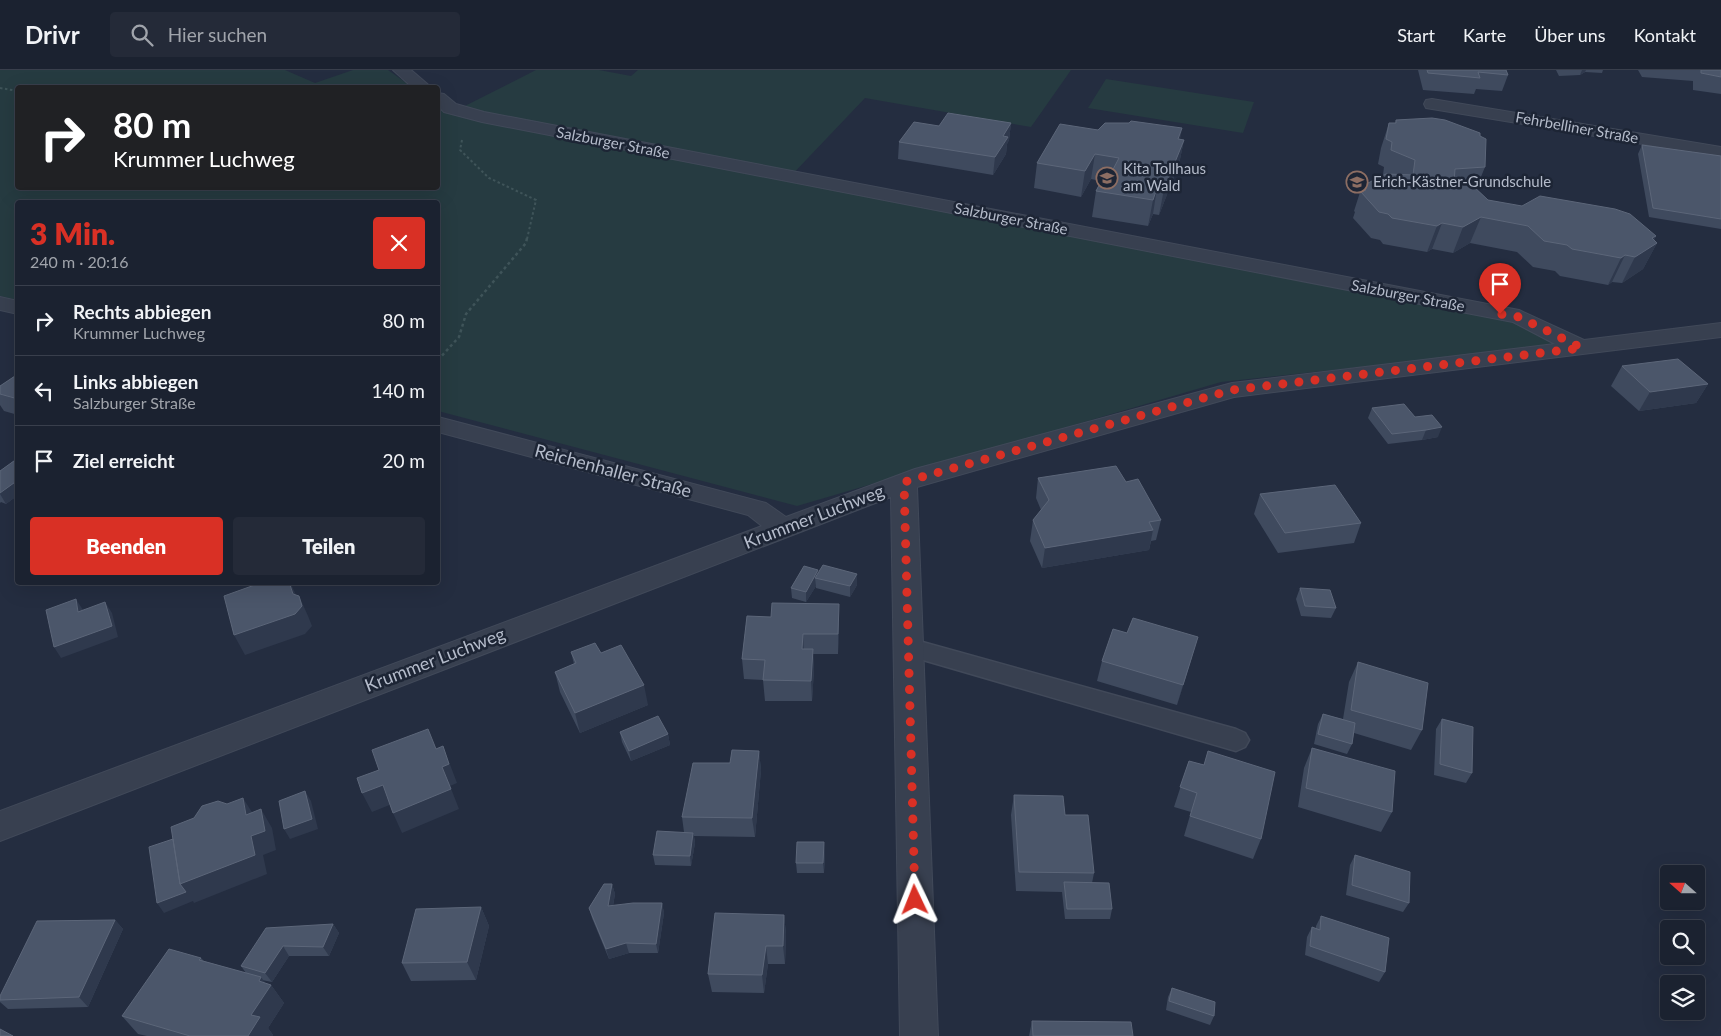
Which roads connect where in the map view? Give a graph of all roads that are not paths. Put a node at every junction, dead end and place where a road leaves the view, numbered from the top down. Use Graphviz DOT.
graph roads {
  1 [pos="401,70"];
  2 [pos="420,85"];
  3 [pos="440,100"];
  4 [pos="1432,104"];
  5 [pos="1721,152"];
  6 [pos="0,303"];
  7 [pos="15,307"];
  8 [pos="1721,330"];
  9 [pos="1582,348"];
  10 [pos="440,425"];
  11 [pos="904,482"];
  12 [pos="783,528"];
  13 [pos="908,647"];
  14 [pos="1236,740"];
  15 [pos="0,826"];
  16 [pos="919,1036"];
  1 -- 2 [label="street"];
  3 -- 9 [label="street, Salzburger Straße"];
  4 -- 5 [label="street, Fehrbelliner Straße"];
  6 -- 7 [label="street"];
  8 -- 9 [label="street, Krummer Luchweg"];
  9 -- 11 [label="street, Krummer Luchweg"];
  10 -- 12 [label="street, Reichenhaller Straße"];
  11 -- 12 [label="street, Krummer Luchweg"];
  11 -- 13 [label="street"];
  12 -- 15 [label="street, Krummer Luchweg"];
  13 -- 14 [label="lane"];
  13 -- 16 [label="street"];
}
